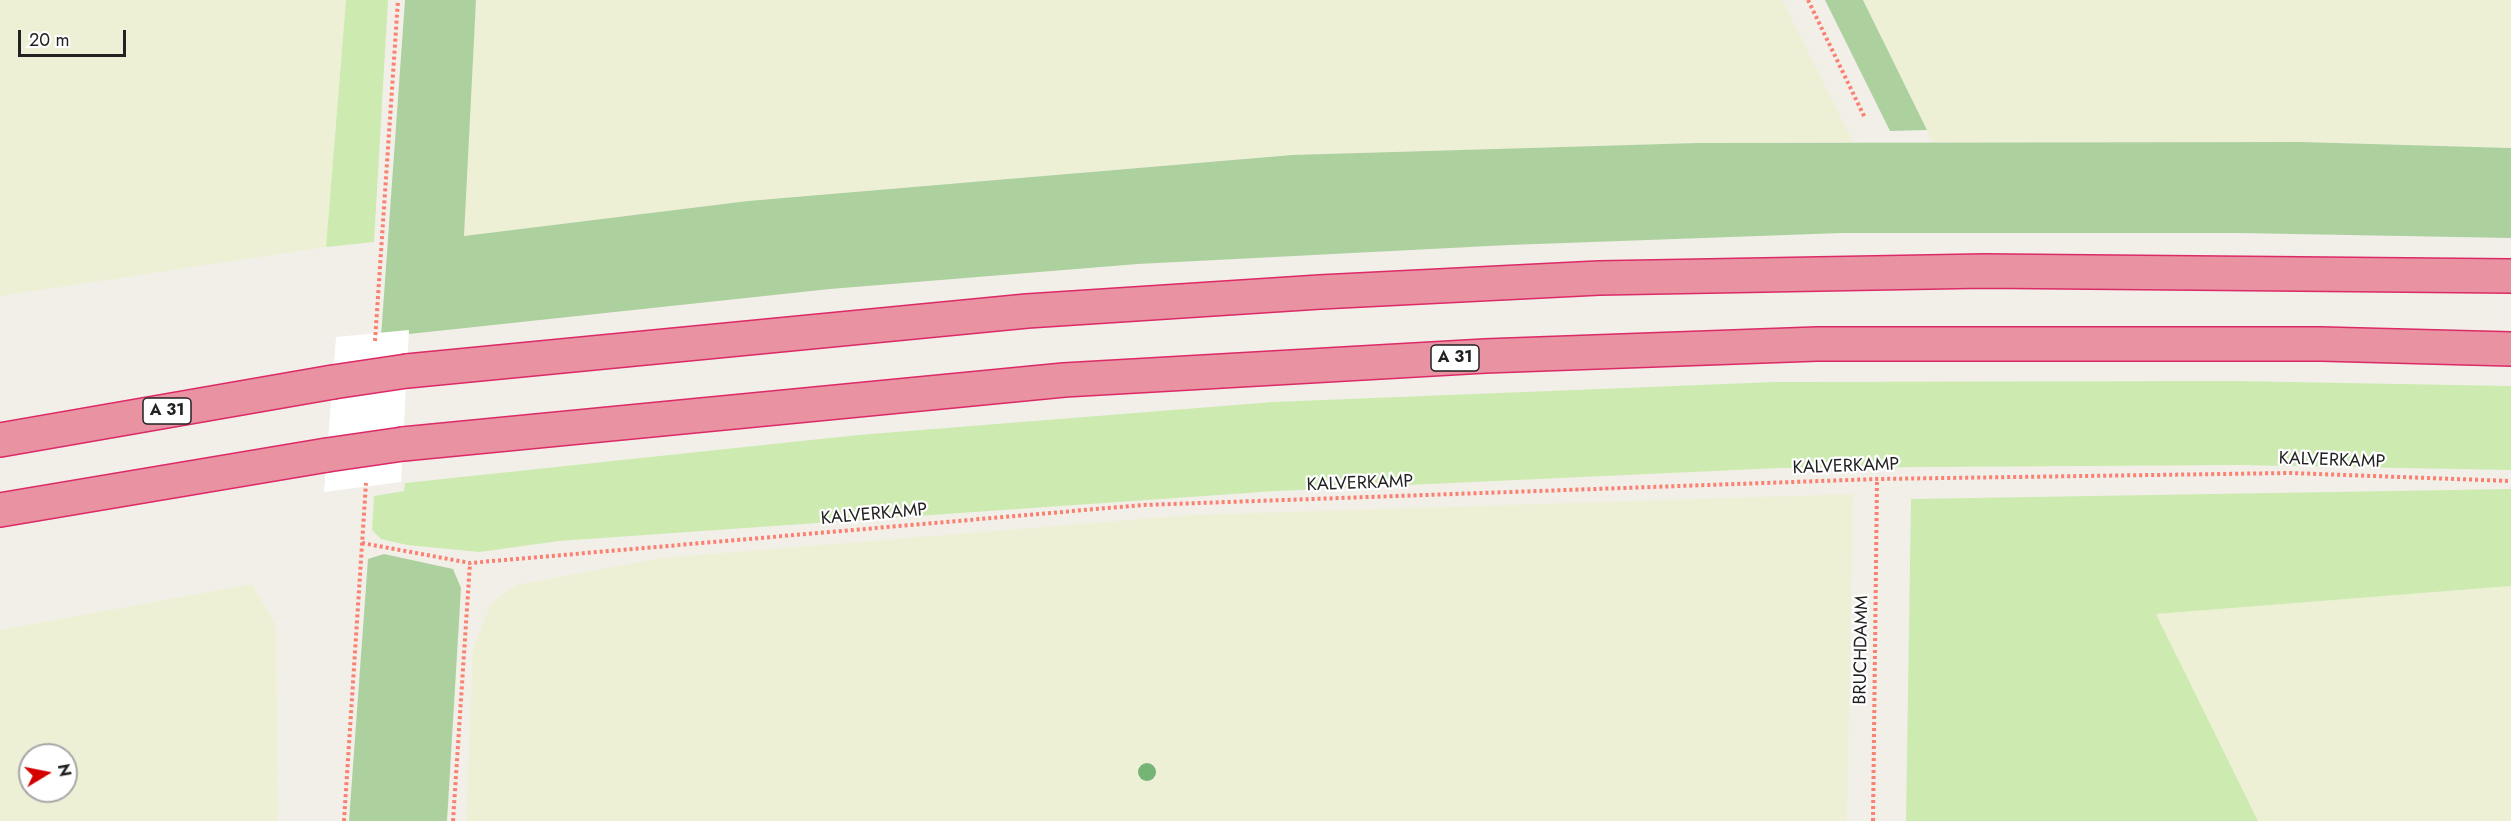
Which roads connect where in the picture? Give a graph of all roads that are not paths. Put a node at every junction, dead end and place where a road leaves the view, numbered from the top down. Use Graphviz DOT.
graph roads {
  1 [pos="2511,276"];
  2 [pos="2511,349"];
  3 [pos="0,440"];
  4 [pos="0,510"];
  1 -- 3 [label="highway, A 31, bridge"];
  2 -- 4 [label="highway, A 31, bridge"];
}
